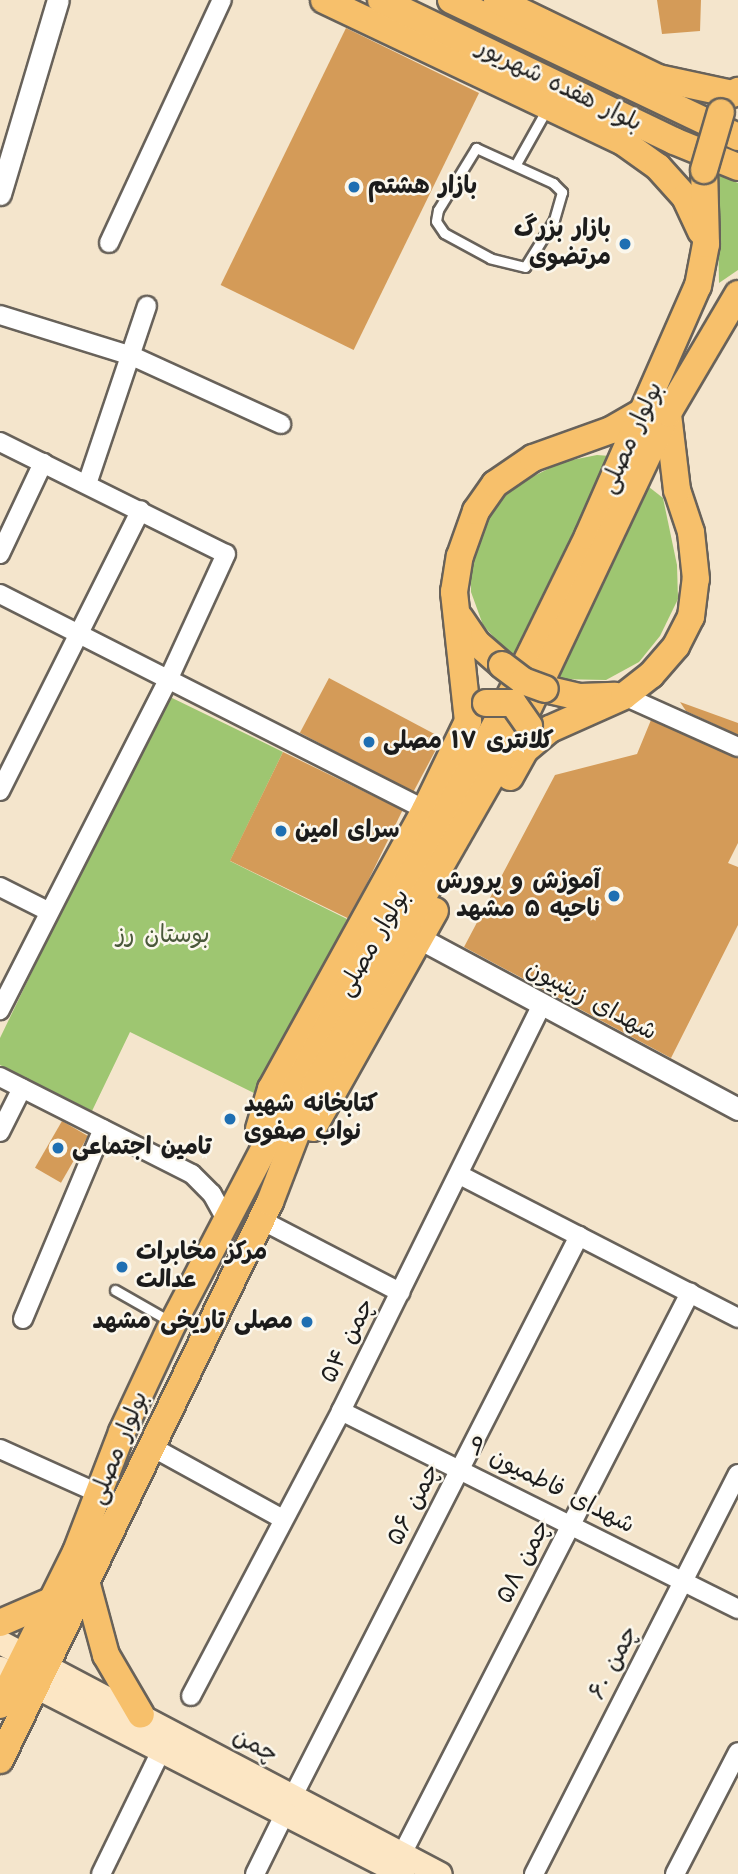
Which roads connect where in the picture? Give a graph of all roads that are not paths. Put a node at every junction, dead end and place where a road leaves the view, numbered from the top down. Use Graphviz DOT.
graph roads {
  1 [pos="58,0"];
  2 [pos="222,0"];
  3 [pos="324,0"];
  4 [pos="381,0"];
  5 [pos="451,0"];
  6 [pos="497,0"];
  7 [pos="535,10"];
  8 [pos="733,97"];
  9 [pos="548,106"];
  10 [pos="738,137"];
  11 [pos="516,164"];
  12 [pos="738,167"];
  13 [pos="2,180"];
  14 [pos="109,243"];
  15 [pos="706,244"];
  16 [pos="738,294"];
  17 [pos="147,306"];
  18 [pos="0,315"];
  19 [pos="132,356"];
  20 [pos="656,412"];
  21 [pos="281,424"];
  22 [pos="0,442"];
  23 [pos="43,463"];
  24 [pos="87,484"];
  25 [pos="141,510"];
  26 [pos="0,554"];
  27 [pos="0,594"];
  28 [pos="457,614"];
  29 [pos="79,633"];
  30 [pos="169,678"];
  31 [pos="624,696"];
  32 [pos="477,712"];
  33 [pos="527,738"];
  34 [pos="738,747"];
  35 [pos="0,792"];
  36 [pos="425,810"];
  37 [pos="0,887"];
  38 [pos="48,911"];
  39 [pos="419,939"];
  40 [pos="542,1005"];
  41 [pos="0,1010"];
  42 [pos="0,1077"];
  43 [pos="22,1088"];
  44 [pos="738,1109"];
  45 [pos="103,1129"];
  46 [pos="0,1132"];
  47 [pos="460,1175"];
  48 [pos="242,1187"];
  49 [pos="266,1211"];
  50 [pos="226,1219"];
  51 [pos="579,1236"];
  52 [pos="116,1290"];
  53 [pos="400,1292"];
  54 [pos="690,1293"];
  55 [pos="738,1318"];
  56 [pos="23,1320"];
  57 [pos="173,1323"];
  58 [pos="341,1411"];
  59 [pos="122,1432"];
  60 [pos="152,1447"];
  61 [pos="0,1450"];
  62 [pos="461,1468"];
  63 [pos="738,1474"];
  64 [pos="100,1494"];
  65 [pos="284,1519"];
  66 [pos="572,1523"];
  67 [pos="684,1580"];
  68 [pos="86,1581"];
  69 [pos="53,1601"];
  70 [pos="738,1609"];
  71 [pos="0,1623"];
  72 [pos="0,1642"];
  73 [pos="24,1669"];
  74 [pos="191,1696"];
  75 [pos="0,1704"];
  76 [pos="141,1715"];
  77 [pos="162,1749"];
  78 [pos="738,1752"];
  79 [pos="0,1760"];
  80 [pos="289,1805"];
  81 [pos="397,1868"];
  82 [pos="100,1874"];
  83 [pos="255,1874"];
  84 [pos="440,1874"];
  85 [pos="534,1874"];
  86 [pos="675,1874"];
  1 -- 13 [label="street"];
  2 -- 14 [label="street"];
  3 -- 9 [label="main road"];
  4 -- 12 [label="main road, بلوار هفده شهریور"];
  5 -- 10 [label="main road, بلوار هفده شهریور"];
  6 -- 7 [label="main road"];
  7 -- 8 [label="main road"];
  8 -- 15 [label="main road, بولوار مصلی, bridge"];
  9 -- 11 [label="lane"];
  9 -- 15 [label="main road"];
  11 -- 11 [label="lane"];
  15 -- 20 [label="main road, بولوار مصلی"];
  16 -- 20 [label="main road, بولوار مصلی"];
  17 -- 19 [label="street"];
  18 -- 19 [label="street"];
  19 -- 21 [label="street"];
  19 -- 24 [label="street"];
  20 -- 28 [label="main road"];
  20 -- 31 [label="main road"];
  20 -- 48 [label="main road, بولوار مصلی"];
  20 -- 49 [label="main road, بولوار مصلی"];
  22 -- 23 [label="street"];
  23 -- 24 [label="street"];
  23 -- 26 [label="street"];
  24 -- 25 [label="street"];
  25 -- 29 [label="street"];
  25 -- 30 [label="street"];
  27 -- 29 [label="street"];
  28 -- 31 [label="main road, bridge"];
  28 -- 32 [label="main road"];
  29 -- 30 [label="street"];
  29 -- 35 [label="street"];
  30 -- 36 [label="street"];
  30 -- 38 [label="street"];
  31 -- 33 [label="main road"];
  31 -- 34 [label="street"];
  32 -- 33 [label="main road, bridge"];
  32 -- 36 [label="main road"];
  33 -- 39 [label="main road"];
  36 -- 48 [label="main road"];
  37 -- 38 [label="street"];
  38 -- 41 [label="street"];
  39 -- 40 [label="street, شهدای زینبیون"];
  39 -- 49 [label="main road"];
  40 -- 44 [label="street, شهدای زینبیون"];
  40 -- 47 [label="street, چمن ۵۴"];
  42 -- 43 [label="street"];
  43 -- 45 [label="street"];
  43 -- 46 [label="street"];
  45 -- 50 [label="street"];
  45 -- 56 [label="street"];
  47 -- 51 [label="street"];
  47 -- 53 [label="street, چمن ۵۴"];
  48 -- 50 [label="main road, بولوار مصلی"];
  49 -- 53 [label="street"];
  49 -- 60 [label="main road, بولوار مصلی"];
  50 -- 57 [label="main road, بولوار مصلی"];
  51 -- 54 [label="street"];
  51 -- 62 [label="street, چمن ۵۶"];
  52 -- 57 [label="lane"];
  53 -- 58 [label="street, چمن ۵۴"];
  54 -- 55 [label="street"];
  54 -- 66 [label="street, چمن ۵۸"];
  57 -- 59 [label="main road, بولوار مصلی"];
  58 -- 62 [label="street, شهدای فاطمیون ۹"];
  58 -- 65 [label="street, چمن ۵۴"];
  59 -- 60 [label="main road"];
  59 -- 64 [label="main road, بولوار مصلی"];
  60 -- 65 [label="street"];
  60 -- 68 [label="main road, بولوار مصلی"];
  61 -- 64 [label="street"];
  62 -- 66 [label="street, شهدای فاطمیون ۹"];
  62 -- 80 [label="street, چمن ۵۶"];
  63 -- 67 [label="street, چمن ۶۰"];
  64 -- 69 [label="main road, بولوار مصلی"];
  65 -- 74 [label="street, چمن ۵۴"];
  66 -- 67 [label="street, شهدای فاطمیون ۹"];
  66 -- 81 [label="street, چمن ۵۸"];
  67 -- 70 [label="street, شهدای فاطمیون ۹"];
  67 -- 85 [label="street, چمن ۶۰"];
  68 -- 73 [label="main road, بولوار مصلی"];
  68 -- 76 [label="main road"];
  69 -- 71 [label="main road"];
  69 -- 73 [label="main road, بولوار مصلی"];
  72 -- 73 [label="main road"];
  73 -- 75 [label="main road, بولوار مصلی"];
  73 -- 76 [label="main road, چمن"];
  73 -- 77 [label="main road, چمن"];
  73 -- 79 [label="main road, بولوار مصلی"];
  76 -- 80 [label="main road, چمن"];
  77 -- 80 [label="main road, چمن"];
  77 -- 82 [label="street"];
  78 -- 86 [label="street"];
  80 -- 81 [label="main road, چمن"];
  80 -- 83 [label="street, چمن ۵۶"];
  81 -- 84 [label="main road, چمن"];
}
